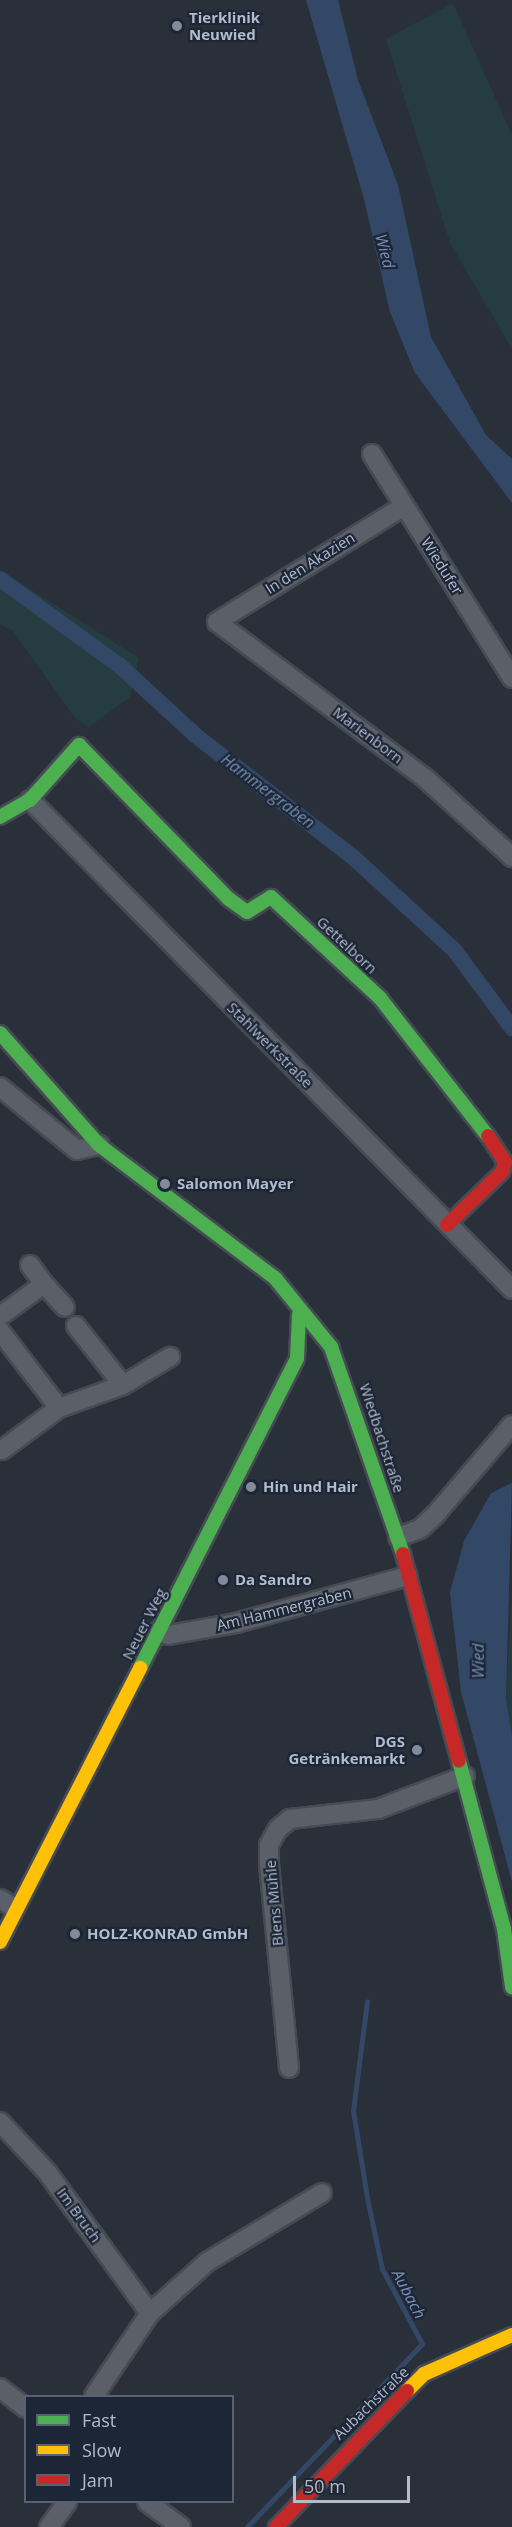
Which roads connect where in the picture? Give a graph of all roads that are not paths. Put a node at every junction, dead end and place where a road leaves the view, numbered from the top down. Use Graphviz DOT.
graph roads {
  1 [pos="372,454"];
  2 [pos="404,506"];
  3 [pos="217,622"];
  4 [pos="512,678"];
  5 [pos="30,800"];
  6 [pos="0,817"];
  7 [pos="512,856"];
  8 [pos="0,1033"];
  9 [pos="0,1087"];
  10 [pos="99,1145"];
  11 [pos="447,1226"];
  12 [pos="30,1265"];
  13 [pos="44,1284"];
  14 [pos="512,1289"];
  15 [pos="65,1307"];
  16 [pos="299,1314"];
  17 [pos="0,1316"];
  18 [pos="76,1326"];
  19 [pos="0,1331"];
  20 [pos="170,1357"];
  21 [pos="123,1385"];
  22 [pos="59,1408"];
  23 [pos="512,1425"];
  24 [pos="2,1450"];
  25 [pos="398,1537"];
  26 [pos="408,1576"];
  27 [pos="159,1631"];
  28 [pos="465,1776"];
  29 [pos="8,1904"];
  30 [pos="0,1942"];
  31 [pos="512,1987"];
  32 [pos="289,2068"];
  33 [pos="0,2122"];
  34 [pos="322,2193"];
  35 [pos="150,2313"];
  36 [pos="512,2336"];
  37 [pos="0,2388"];
  38 [pos="95,2395"];
  39 [pos="24,2406"];
  40 [pos="66,2503"];
  41 [pos="148,2503"];
  42 [pos="49,2527"];
  43 [pos="181,2527"];
  44 [pos="276,2527"];
  1 -- 2 [label="street, Wiedufer"];
  2 -- 3 [label="street, In den Akazien"];
  2 -- 4 [label="street, Wiedufer"];
  3 -- 7 [label="street, Marienborn"];
  5 -- 6 [label="street"];
  5 -- 11 [label="street, Stahlwerkstraße"];
  5 -- 11 [label="street, Gettelborn"];
  8 -- 10 [label="street, Wiedbachstraße"];
  9 -- 10 [label="street"];
  10 -- 16 [label="street, Wiedbachstraße"];
  11 -- 14 [label="street, Stahlwerkstraße"];
  12 -- 13 [label="street"];
  13 -- 15 [label="street"];
  13 -- 17 [label="street"];
  16 -- 25 [label="street, Wiedbachstraße"];
  16 -- 27 [label="street, Neuer Weg"];
  18 -- 21 [label="street"];
  19 -- 22 [label="street"];
  20 -- 21 [label="street"];
  21 -- 22 [label="street"];
  22 -- 24 [label="street"];
  23 -- 25 [label="street"];
  25 -- 26 [label="street, Wiedbachstraße"];
  26 -- 27 [label="street, Am Hammergraben"];
  26 -- 28 [label="street, Wiedbachstraße"];
  27 -- 29 [label="street, Neuer Weg"];
  28 -- 31 [label="street, Wiedbachstraße"];
  28 -- 32 [label="street, Biens Mühle"];
  29 -- 30 [label="street, Neuer Weg"];
  33 -- 35 [label="street, Im Bruch"];
  34 -- 35 [label="street"];
  35 -- 38 [label="street"];
  36 -- 44 [label="street, Aubachstraße"];
  37 -- 39 [label="street"];
  40 -- 42 [label="street"];
  41 -- 43 [label="street"];
}
